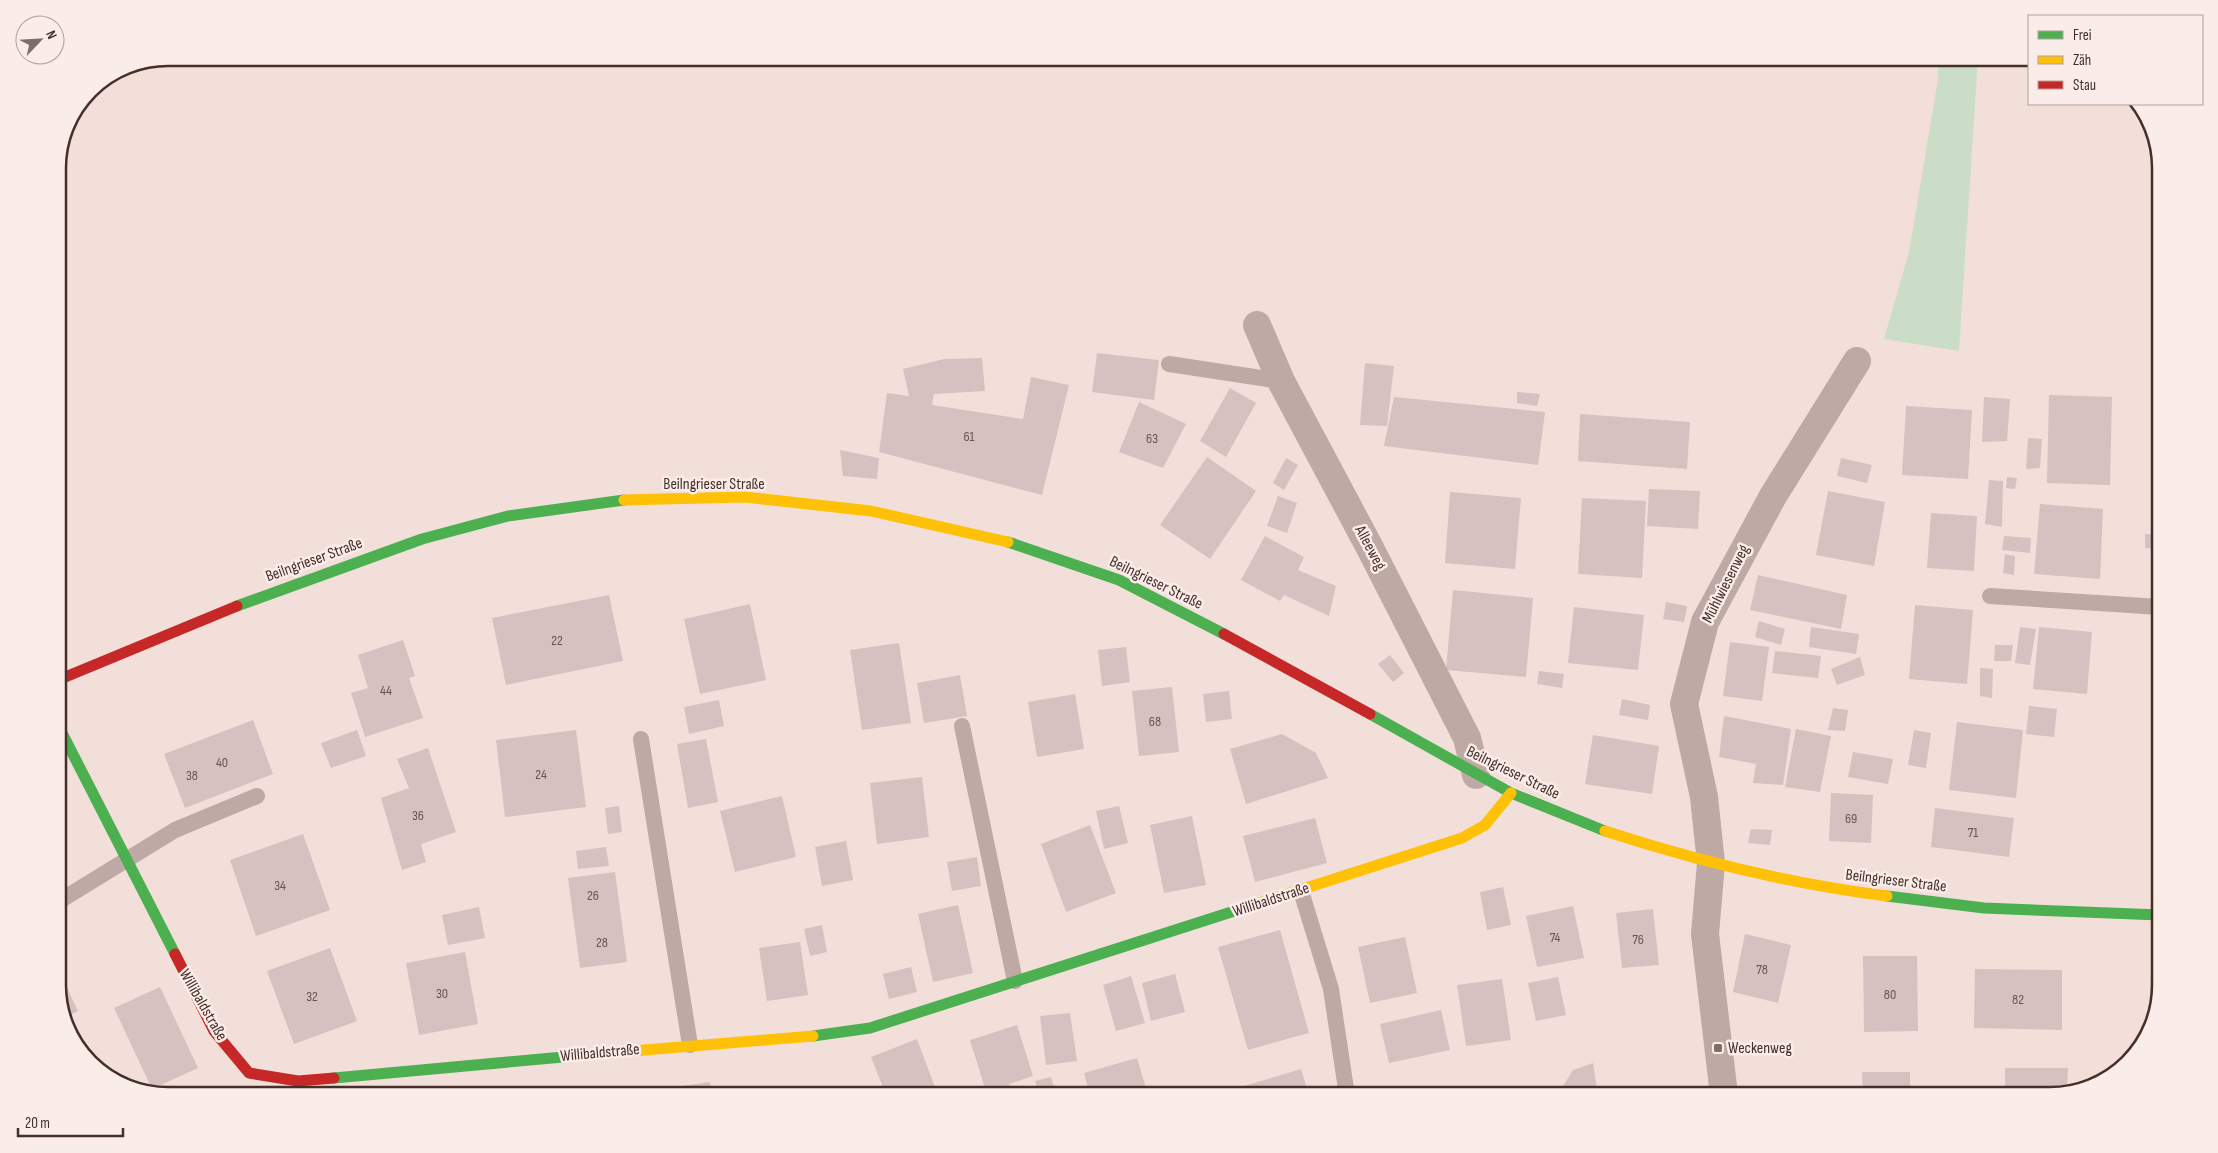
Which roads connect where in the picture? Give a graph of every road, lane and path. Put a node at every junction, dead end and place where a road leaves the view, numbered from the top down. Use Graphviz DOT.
graph roads {
  1 [pos="1258,325"];
  2 [pos="1857,361"];
  3 [pos="1169,364"];
  4 [pos="1280,381"];
  5 [pos="1990,596"];
  6 [pos="2152,606"];
  7 [pos="66,677"];
  8 [pos="962,726"];
  9 [pos="641,739"];
  10 [pos="66,741"];
  11 [pos="1476,775"];
  12 [pos="1511,793"];
  13 [pos="256,796"];
  14 [pos="127,861"];
  15 [pos="1711,863"];
  16 [pos="1301,891"];
  17 [pos="66,897"];
  18 [pos="2152,915"];
  19 [pos="1015,981"];
  20 [pos="690,1045"];
  21 [pos="1346,1087"];
  22 [pos="1723,1087"];
  1 -- 4 [label="street, Alleeweg"];
  2 -- 15 [label="street, Mühlwiesenweg"];
  3 -- 4 [label="lane"];
  4 -- 11 [label="street, Alleeweg"];
  5 -- 6 [label="lane"];
  7 -- 11 [label="main road, Beilngrieser Straße"];
  8 -- 19 [label="lane"];
  9 -- 20 [label="lane"];
  10 -- 14 [label="main road, Willibaldstraße"];
  11 -- 12 [label="main road, Beilngrieser Straße"];
  12 -- 15 [label="main road, Beilngrieser Straße"];
  12 -- 16 [label="main road, Willibaldstraße"];
  13 -- 14 [label="lane"];
  14 -- 17 [label="lane"];
  14 -- 20 [label="main road, Willibaldstraße"];
  15 -- 18 [label="main road, Beilngrieser Straße"];
  15 -- 22 [label="street"];
  16 -- 19 [label="main road, Willibaldstraße"];
  16 -- 21 [label="lane"];
  19 -- 20 [label="main road, Willibaldstraße"];
}
